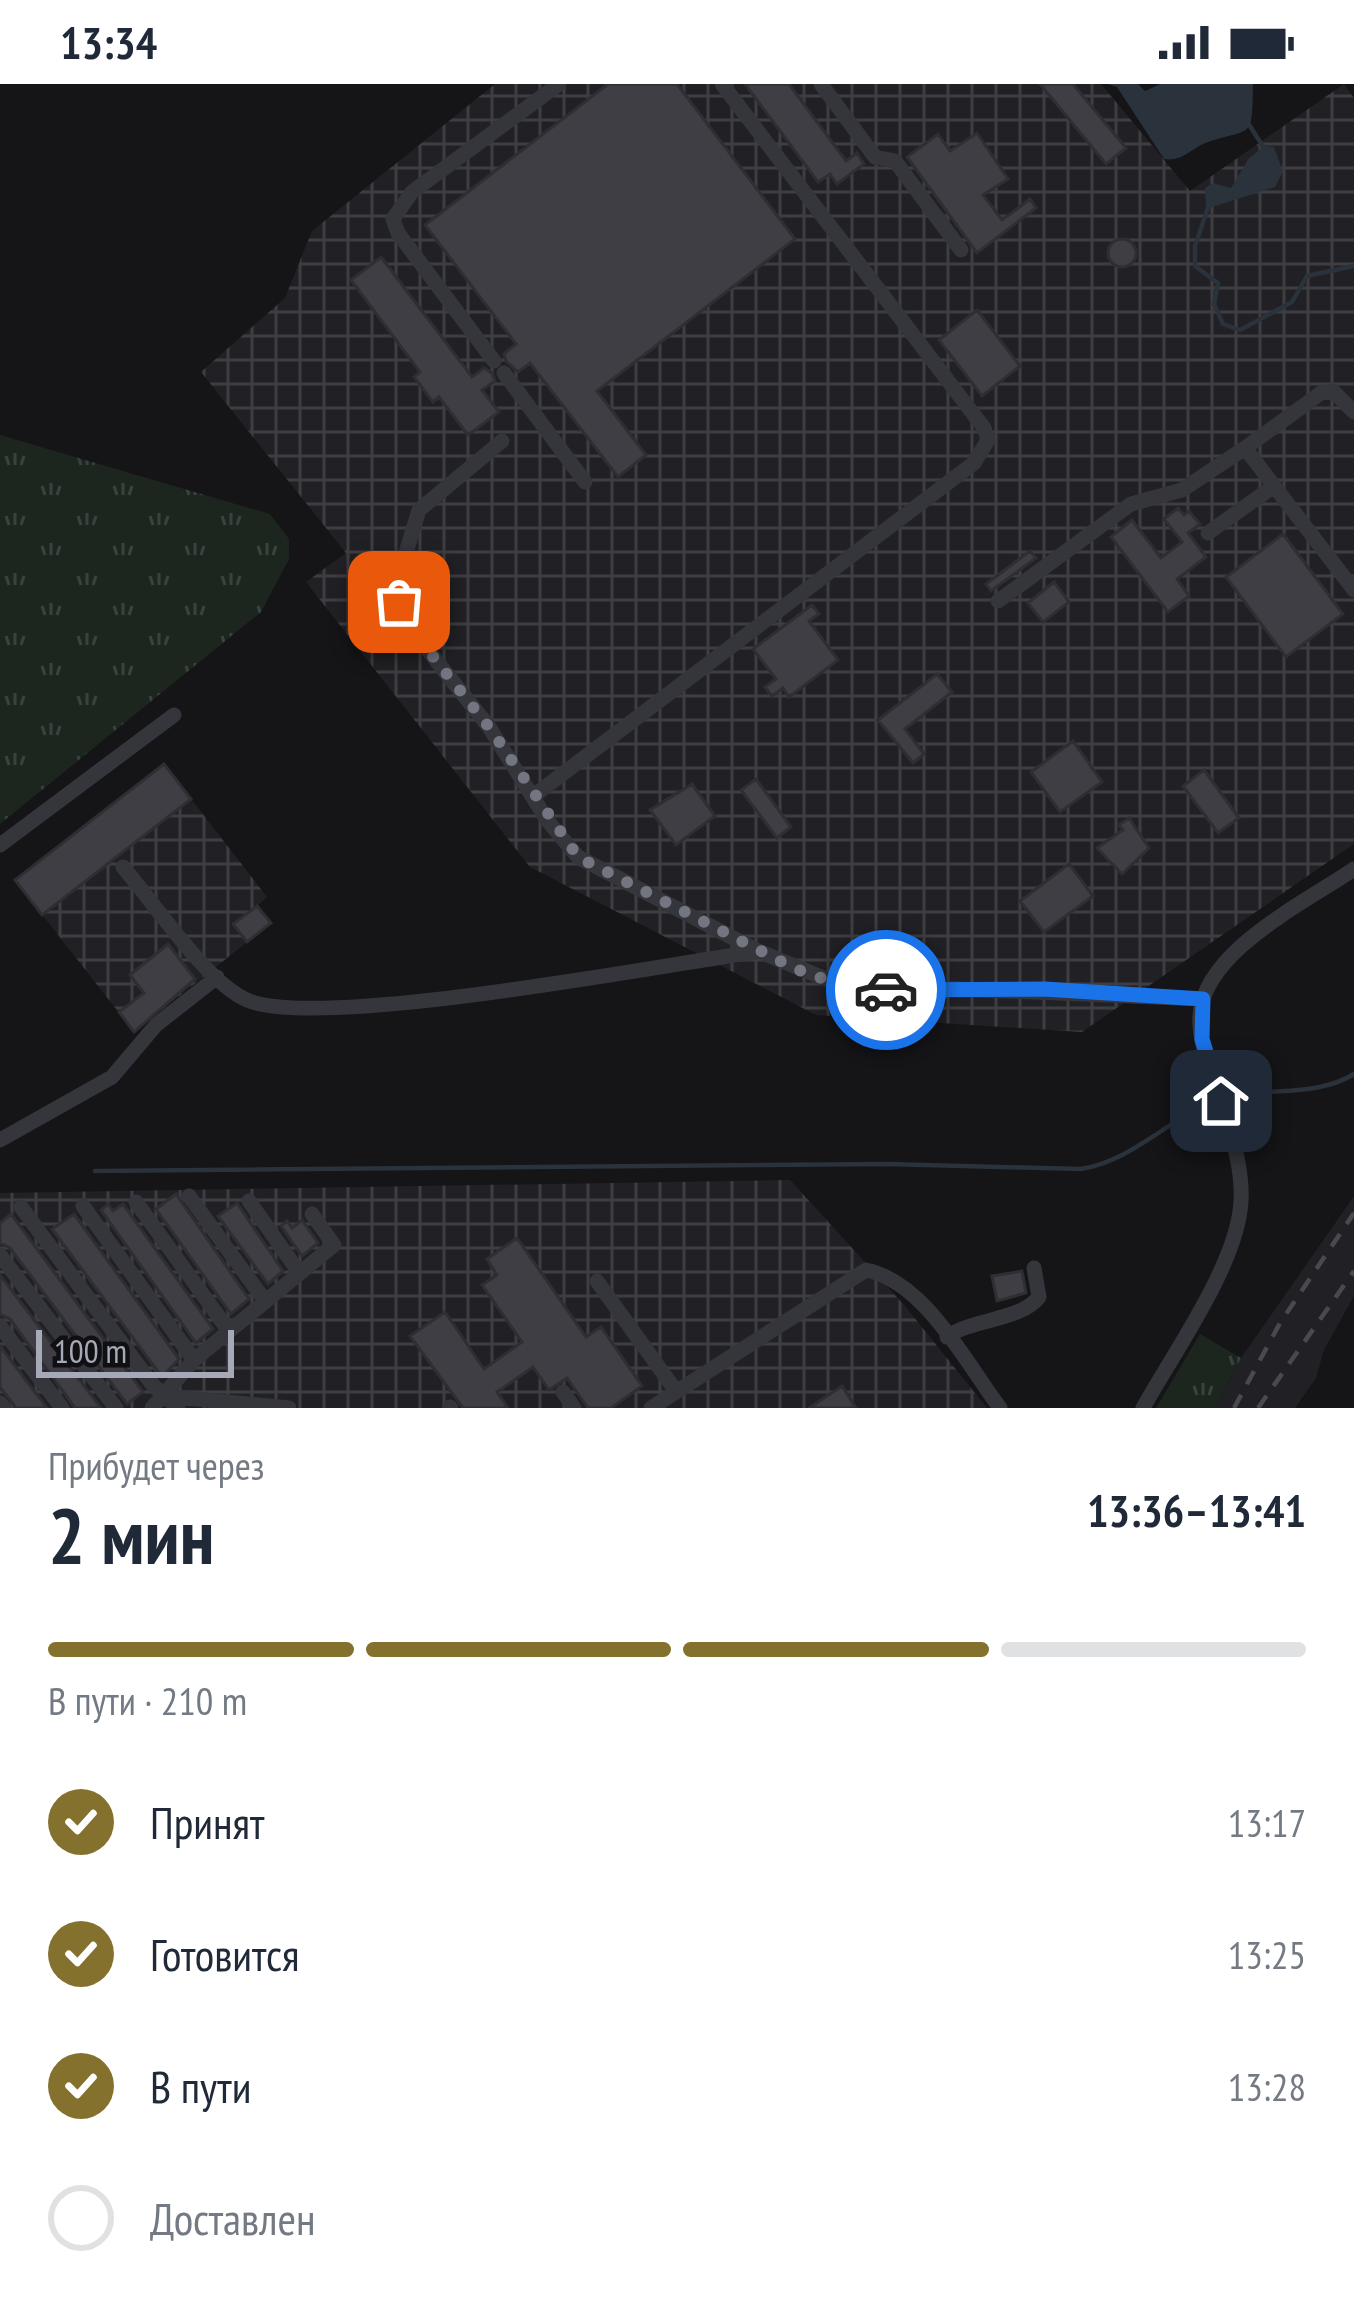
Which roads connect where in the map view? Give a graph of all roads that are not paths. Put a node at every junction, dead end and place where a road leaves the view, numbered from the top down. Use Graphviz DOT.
graph roads {
  1 [pos="559,84"];
  2 [pos="722,84"];
  3 [pos="821,84"];
  4 [pos="962,250"];
  5 [pos="1354,412"];
  6 [pos="502,441"];
  7 [pos="1245,448"];
  8 [pos="585,482"];
  9 [pos="1274,486"];
  10 [pos="1208,533"];
  11 [pos="1354,590"];
  12 [pos="998,601"];
  13 [pos="174,715"];
  14 [pos="536,794"];
  15 [pos="0,845"];
  16 [pos="122,867"];
  17 [pos="1354,869"];
  18 [pos="758,951"];
  19 [pos="217,977"];
  20 [pos="1203,999"];
  21 [pos="0,1140"];
  22 [pos="189,1196"];
  23 [pos="249,1201"];
  24 [pos="136,1202"];
  25 [pos="83,1206"];
  26 [pos="20,1207"];
  27 [pos="312,1214"];
  28 [pos="0,1255"];
  29 [pos="1034,1268"];
  30 [pos="298,1270"];
  31 [pos="597,1281"];
  32 [pos="265,1301"];
  33 [pos="0,1325"];
  34 [pos="229,1330"];
  35 [pos="947,1337"];
  36 [pos="194,1360"];
  37 [pos="676,1391"];
  38 [pos="562,1392"];
  39 [pos="165,1404"];
  40 [pos="62,1408"];
  41 [pos="116,1408"];
  42 [pos="290,1408"];
  43 [pos="574,1408"];
  44 [pos="651,1408"];
  45 [pos="1000,1408"];
  46 [pos="1143,1408"];
  1 -- 8 [label="street"];
  2 -- 14 [label="street"];
  3 -- 4 [label="street"];
  5 -- 7 [label="street"];
  6 -- 14 [label="street"];
  7 -- 9 [label="street"];
  7 -- 12 [label="street"];
  9 -- 10 [label="street"];
  9 -- 11 [label="street"];
  13 -- 15 [label="street"];
  14 -- 18 [label="street"];
  16 -- 19 [label="street"];
  17 -- 20 [label="street"];
  18 -- 19 [label="street"];
  18 -- 20 [label="street"];
  19 -- 21 [label="street"];
  20 -- 46 [label="street"];
  22 -- 32 [label="street"];
  23 -- 30 [label="street"];
  24 -- 34 [label="street"];
  25 -- 36 [label="street"];
  26 -- 39 [label="street"];
  27 -- 30 [label="street"];
  28 -- 41 [label="street"];
  29 -- 35 [label="street"];
  30 -- 32 [label="street"];
  31 -- 37 [label="street"];
  32 -- 34 [label="street"];
  33 -- 40 [label="street"];
  34 -- 36 [label="street"];
  35 -- 37 [label="street"];
  35 -- 45 [label="street"];
  36 -- 39 [label="street"];
  37 -- 44 [label="street"];
  38 -- 43 [label="street"];
  39 -- 42 [label="street"];
}
